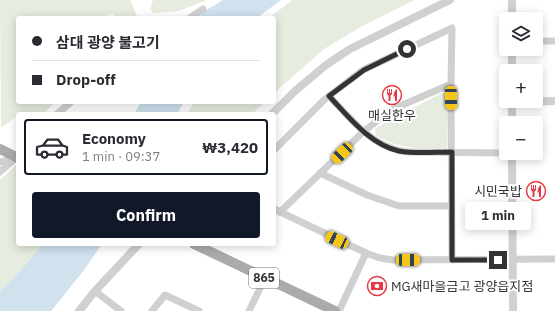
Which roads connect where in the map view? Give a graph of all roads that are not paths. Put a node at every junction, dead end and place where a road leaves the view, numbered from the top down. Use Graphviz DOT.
graph roads {
  1 [pos="450,0"];
  2 [pos="512,0"];
  3 [pos="203,9"];
  4 [pos="512,12"];
  5 [pos="193,16"];
  6 [pos="543,41"];
  7 [pos="555,41"];
  8 [pos="451,84"];
  9 [pos="329,96"];
  10 [pos="543,101"];
  11 [pos="555,101"];
  12 [pos="69,104"];
  13 [pos="59,112"];
  14 [pos="274,112"];
  15 [pos="364,132"];
  16 [pos="276,148"];
  17 [pos="0,149"];
  18 [pos="452,152"];
  19 [pos="499,152"];
  20 [pos="16,157"];
  21 [pos="16,158"];
  22 [pos="16,159"];
  23 [pos="512,160"];
  24 [pos="0,162"];
  25 [pos="0,172"];
  26 [pos="320,173"];
  27 [pos="451,206"];
  28 [pos="277,211"];
  29 [pos="137,246"];
  30 [pos="198,246"];
  31 [pos="366,253"];
  32 [pos="555,259"];
  33 [pos="452,260"];
  34 [pos="513,260"];
  35 [pos="265,278"];
  36 [pos="95,291"];
  37 [pos="79,311"];
  38 [pos="121,311"];
  39 [pos="152,311"];
  40 [pos="198,311"];
  41 [pos="249,311"];
  42 [pos="335,311"];
  43 [pos="339,311"];
  44 [pos="513,311"];
  1 -- 14 [label="street"];
  2 -- 4 [label="street"];
  3 -- 5 [label="street"];
  6 -- 7 [label="street"];
  8 -- 9 [label="street"];
  8 -- 15 [label="street"];
  8 -- 18 [label="street"];
  9 -- 15 [label="street"];
  9 -- 16 [label="street"];
  10 -- 11 [label="street"];
  12 -- 13 [label="street"];
  15 -- 18 [label="street"];
  15 -- 26 [label="street"];
  17 -- 20 [label="main road"];
  18 -- 19 [label="street"];
  18 -- 27 [label="street"];
  21 -- 24 [label="street"];
  22 -- 25 [label="street"];
  23 -- 34 [label="street"];
  26 -- 27 [label="street"];
  26 -- 28 [label="street"];
  27 -- 33 [label="street"];
  28 -- 31 [label="street"];
  29 -- 36 [label="street"];
  30 -- 35 [label="main road, 865"];
  31 -- 33 [label="street"];
  31 -- 43 [label="street"];
  32 -- 34 [label="street"];
  33 -- 34 [label="street"];
  34 -- 44 [label="street"];
  35 -- 41 [label="street"];
  35 -- 42 [label="main road, 865"];
  36 -- 37 [label="street"];
  36 -- 38 [label="street"];
  39 -- 40 [label="street"];
}
